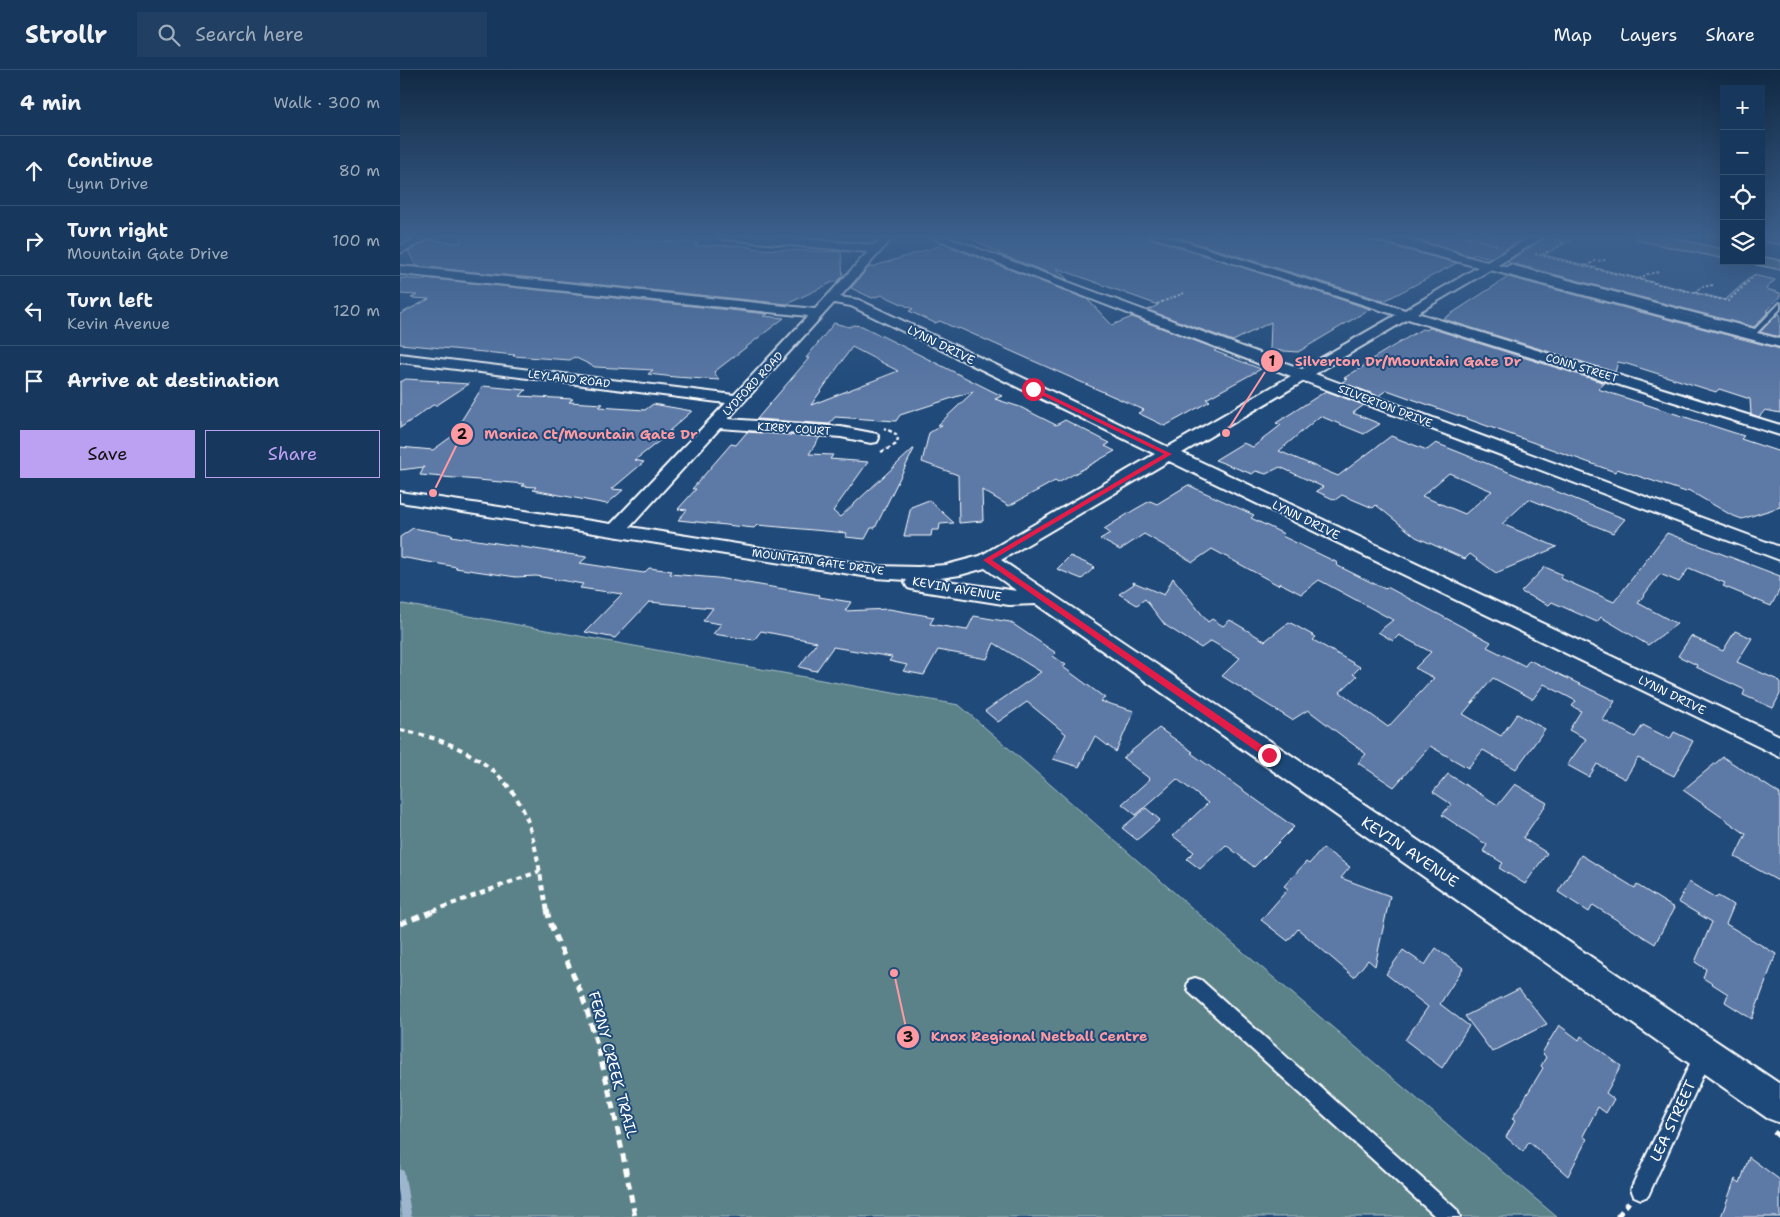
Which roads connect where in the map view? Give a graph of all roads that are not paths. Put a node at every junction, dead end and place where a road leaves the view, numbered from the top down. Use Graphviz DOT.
graph roads {
  1 [pos="631,290"];
  2 [pos="840,290"];
  3 [pos="1075,290"];
  4 [pos="1327,290"];
  5 [pos="1448,290"];
  6 [pos="1585,290"];
  7 [pos="1780,305"];
  8 [pos="825,306"];
  9 [pos="1406,314"];
  10 [pos="1754,333"];
  11 [pos="1780,343"];
  12 [pos="400,358"];
  13 [pos="1303,375"];
  14 [pos="738,400"];
  15 [pos="716,423"];
  16 [pos="1780,430"];
  17 [pos="871,438"];
  18 [pos="1169,454"];
  19 [pos="400,498"];
  20 [pos="616,531"];
  21 [pos="1780,554"];
  22 [pos="987,560"];
  23 [pos="875,572"];
  24 [pos="1040,597"];
  25 [pos="1780,747"];
  26 [pos="1196,986"];
  27 [pos="1704,1053"];
  28 [pos="1776,1118"];
  29 [pos="1641,1189"];
  30 [pos="1450,1217"];
  1 -- 8 [label="street, LYNN DRIVE"];
  2 -- 8 [label="street, LYDFORD ROAD"];
  3 -- 13 [label="street, SILVERTON DRIVE"];
  4 -- 9 [label="street, CONN STREET"];
  5 -- 9 [label="street, MOUNTAIN GATE DRIVE"];
  6 -- 10 [label="street"];
  7 -- 10 [label="lane"];
  8 -- 14 [label="street, LYDFORD ROAD"];
  8 -- 18 [label="street, LYNN DRIVE"];
  9 -- 13 [label="street, MOUNTAIN GATE DRIVE"];
  9 -- 16 [label="street, CONN STREET"];
  10 -- 11 [label="street"];
  12 -- 14 [label="street, LEYLAND ROAD"];
  13 -- 18 [label="street, MOUNTAIN GATE DRIVE"];
  13 -- 21 [label="street, SILVERTON DRIVE"];
  14 -- 15 [label="street, LYDFORD ROAD"];
  15 -- 17 [label="street, KIRBY COURT"];
  15 -- 20 [label="street, LYDFORD ROAD"];
  18 -- 22 [label="street, MOUNTAIN GATE DRIVE"];
  18 -- 25 [label="street, LYNN DRIVE"];
  19 -- 20 [label="street, MOUNTAIN GATE DRIVE"];
  20 -- 23 [label="street, MOUNTAIN GATE DRIVE"];
  22 -- 23 [label="street, MOUNTAIN GATE DRIVE"];
  22 -- 24 [label="street, KEVIN AVENUE"];
  23 -- 24 [label="street, KEVIN AVENUE"];
  24 -- 27 [label="street, KEVIN AVENUE"];
  26 -- 30 [label="lane"];
  27 -- 28 [label="street, KEVIN AVENUE"];
  27 -- 29 [label="lane, LEA STREET"];
}
